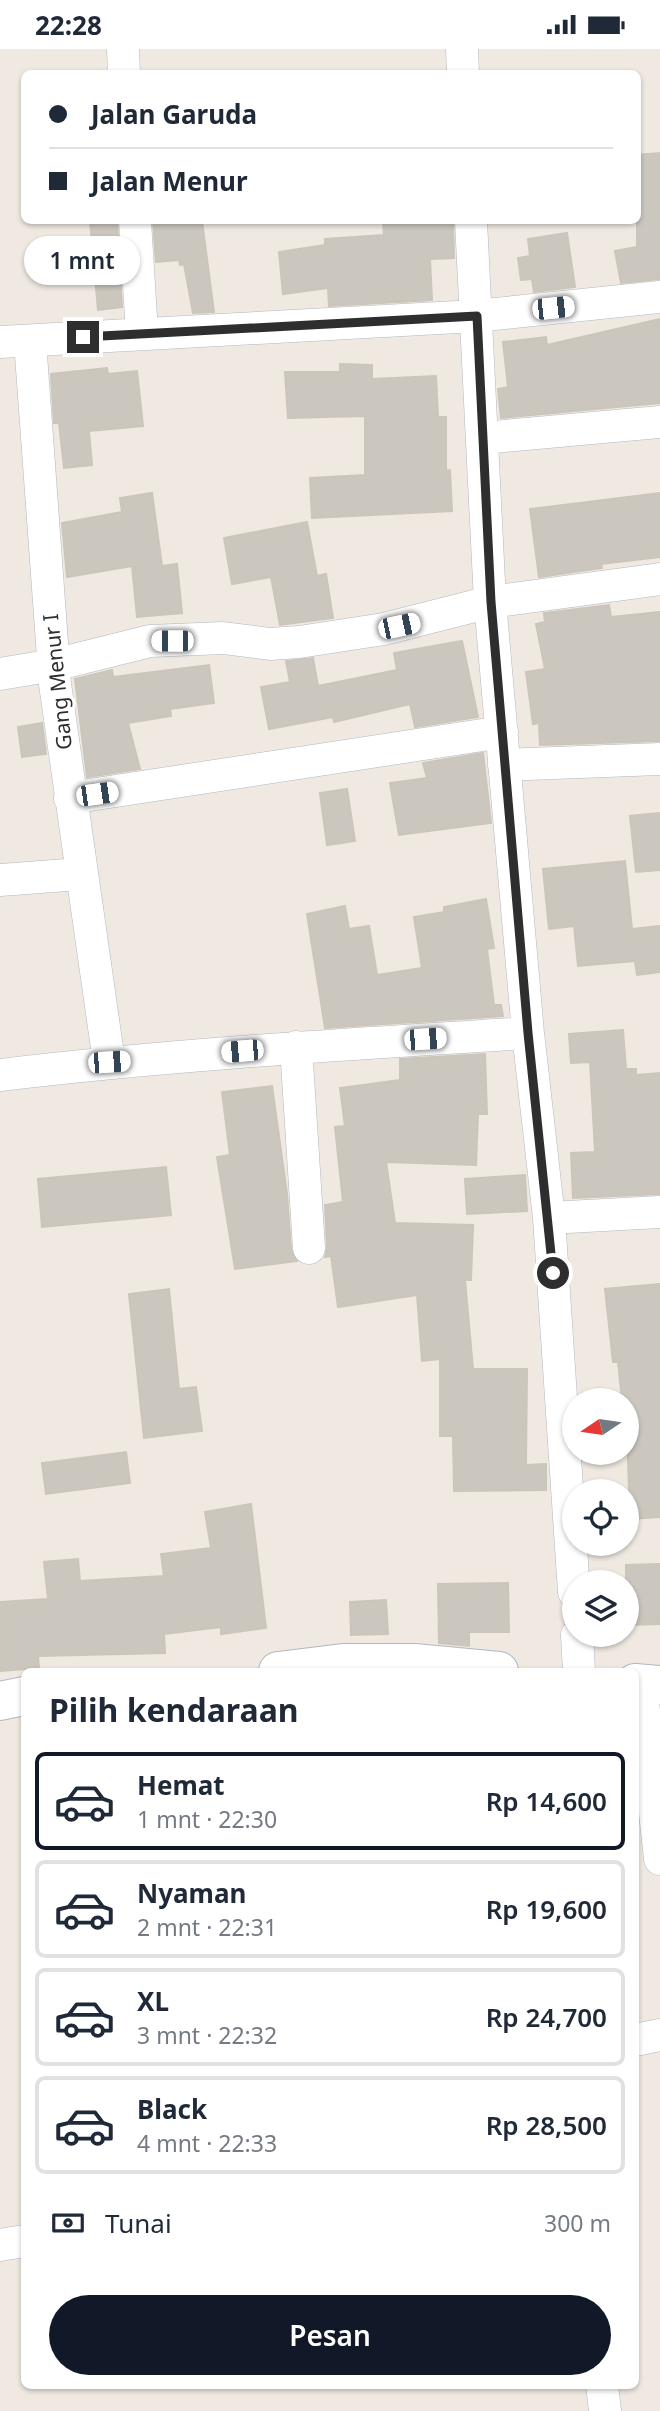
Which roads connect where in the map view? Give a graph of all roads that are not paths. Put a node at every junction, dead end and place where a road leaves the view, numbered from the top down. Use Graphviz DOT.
graph roads {
  1 [pos="123,49"];
  2 [pos="461,49"];
  3 [pos="124,70"];
  4 [pos="463,70"];
  5 [pos="135,224"];
  6 [pos="471,224"];
  7 [pos="660,297"];
  8 [pos="477,316"];
  9 [pos="142,333"];
  10 [pos="15,342"];
  11 [pos="660,422"];
  12 [pos="482,438"];
  13 [pos="660,579"];
  14 [pos="491,602"];
  15 [pos="54,665"];
  16 [pos="0,674"];
  17 [pos="502,732"];
  18 [pos="660,759"];
  19 [pos="504,765"];
  20 [pos="70,798"];
  21 [pos="80,874"];
  22 [pos="0,880"];
  23 [pos="528,1033"];
  24 [pos="296,1047"];
  25 [pos="109,1062"];
  26 [pos="0,1075"];
  27 [pos="660,1212"];
  28 [pos="549,1218"];
  29 [pos="309,1248"];
  30 [pos="573,1570"];
  31 [pos="578,1647"];
  32 [pos="415,1667"];
  33 [pos="302,1668"];
  34 [pos="436,1668"];
  35 [pos="579,1668"];
  36 [pos="645,1684"];
  37 [pos="21,1697"];
  38 [pos="0,1701"];
  39 [pos="660,1859"];
  40 [pos="660,2035"];
  41 [pos="639,2039"];
  42 [pos="21,2242"];
  43 [pos="0,2245"];
  44 [pos="602,2389"];
  45 [pos="605,2411"];
  1 -- 3 [label="street"];
  2 -- 4 [label="street"];
  5 -- 9 [label="street"];
  6 -- 8 [label="street"];
  7 -- 8 [label="street"];
  8 -- 9 [label="street"];
  8 -- 12 [label="street"];
  9 -- 10 [label="street"];
  10 -- 15 [label="street, Gang Menur I"];
  11 -- 12 [label="street"];
  12 -- 14 [label="street"];
  13 -- 14 [label="street"];
  14 -- 15 [label="street"];
  14 -- 17 [label="street"];
  15 -- 16 [label="street"];
  15 -- 20 [label="street, Gang Menur I"];
  17 -- 19 [label="street"];
  17 -- 20 [label="street"];
  18 -- 19 [label="street"];
  19 -- 23 [label="street"];
  20 -- 21 [label="street, Gang Menur I"];
  21 -- 22 [label="street"];
  21 -- 25 [label="street, Gang Menur I"];
  23 -- 24 [label="street"];
  23 -- 28 [label="street"];
  24 -- 25 [label="street"];
  24 -- 29 [label="street"];
  25 -- 26 [label="street"];
  27 -- 28 [label="street"];
  28 -- 30 [label="street"];
  31 -- 35 [label="street"];
  32 -- 33 [label="street"];
  32 -- 34 [label="street"];
  36 -- 39 [label="street"];
  37 -- 38 [label="street"];
  40 -- 41 [label="street"];
  42 -- 43 [label="street"];
  44 -- 45 [label="street"];
}
